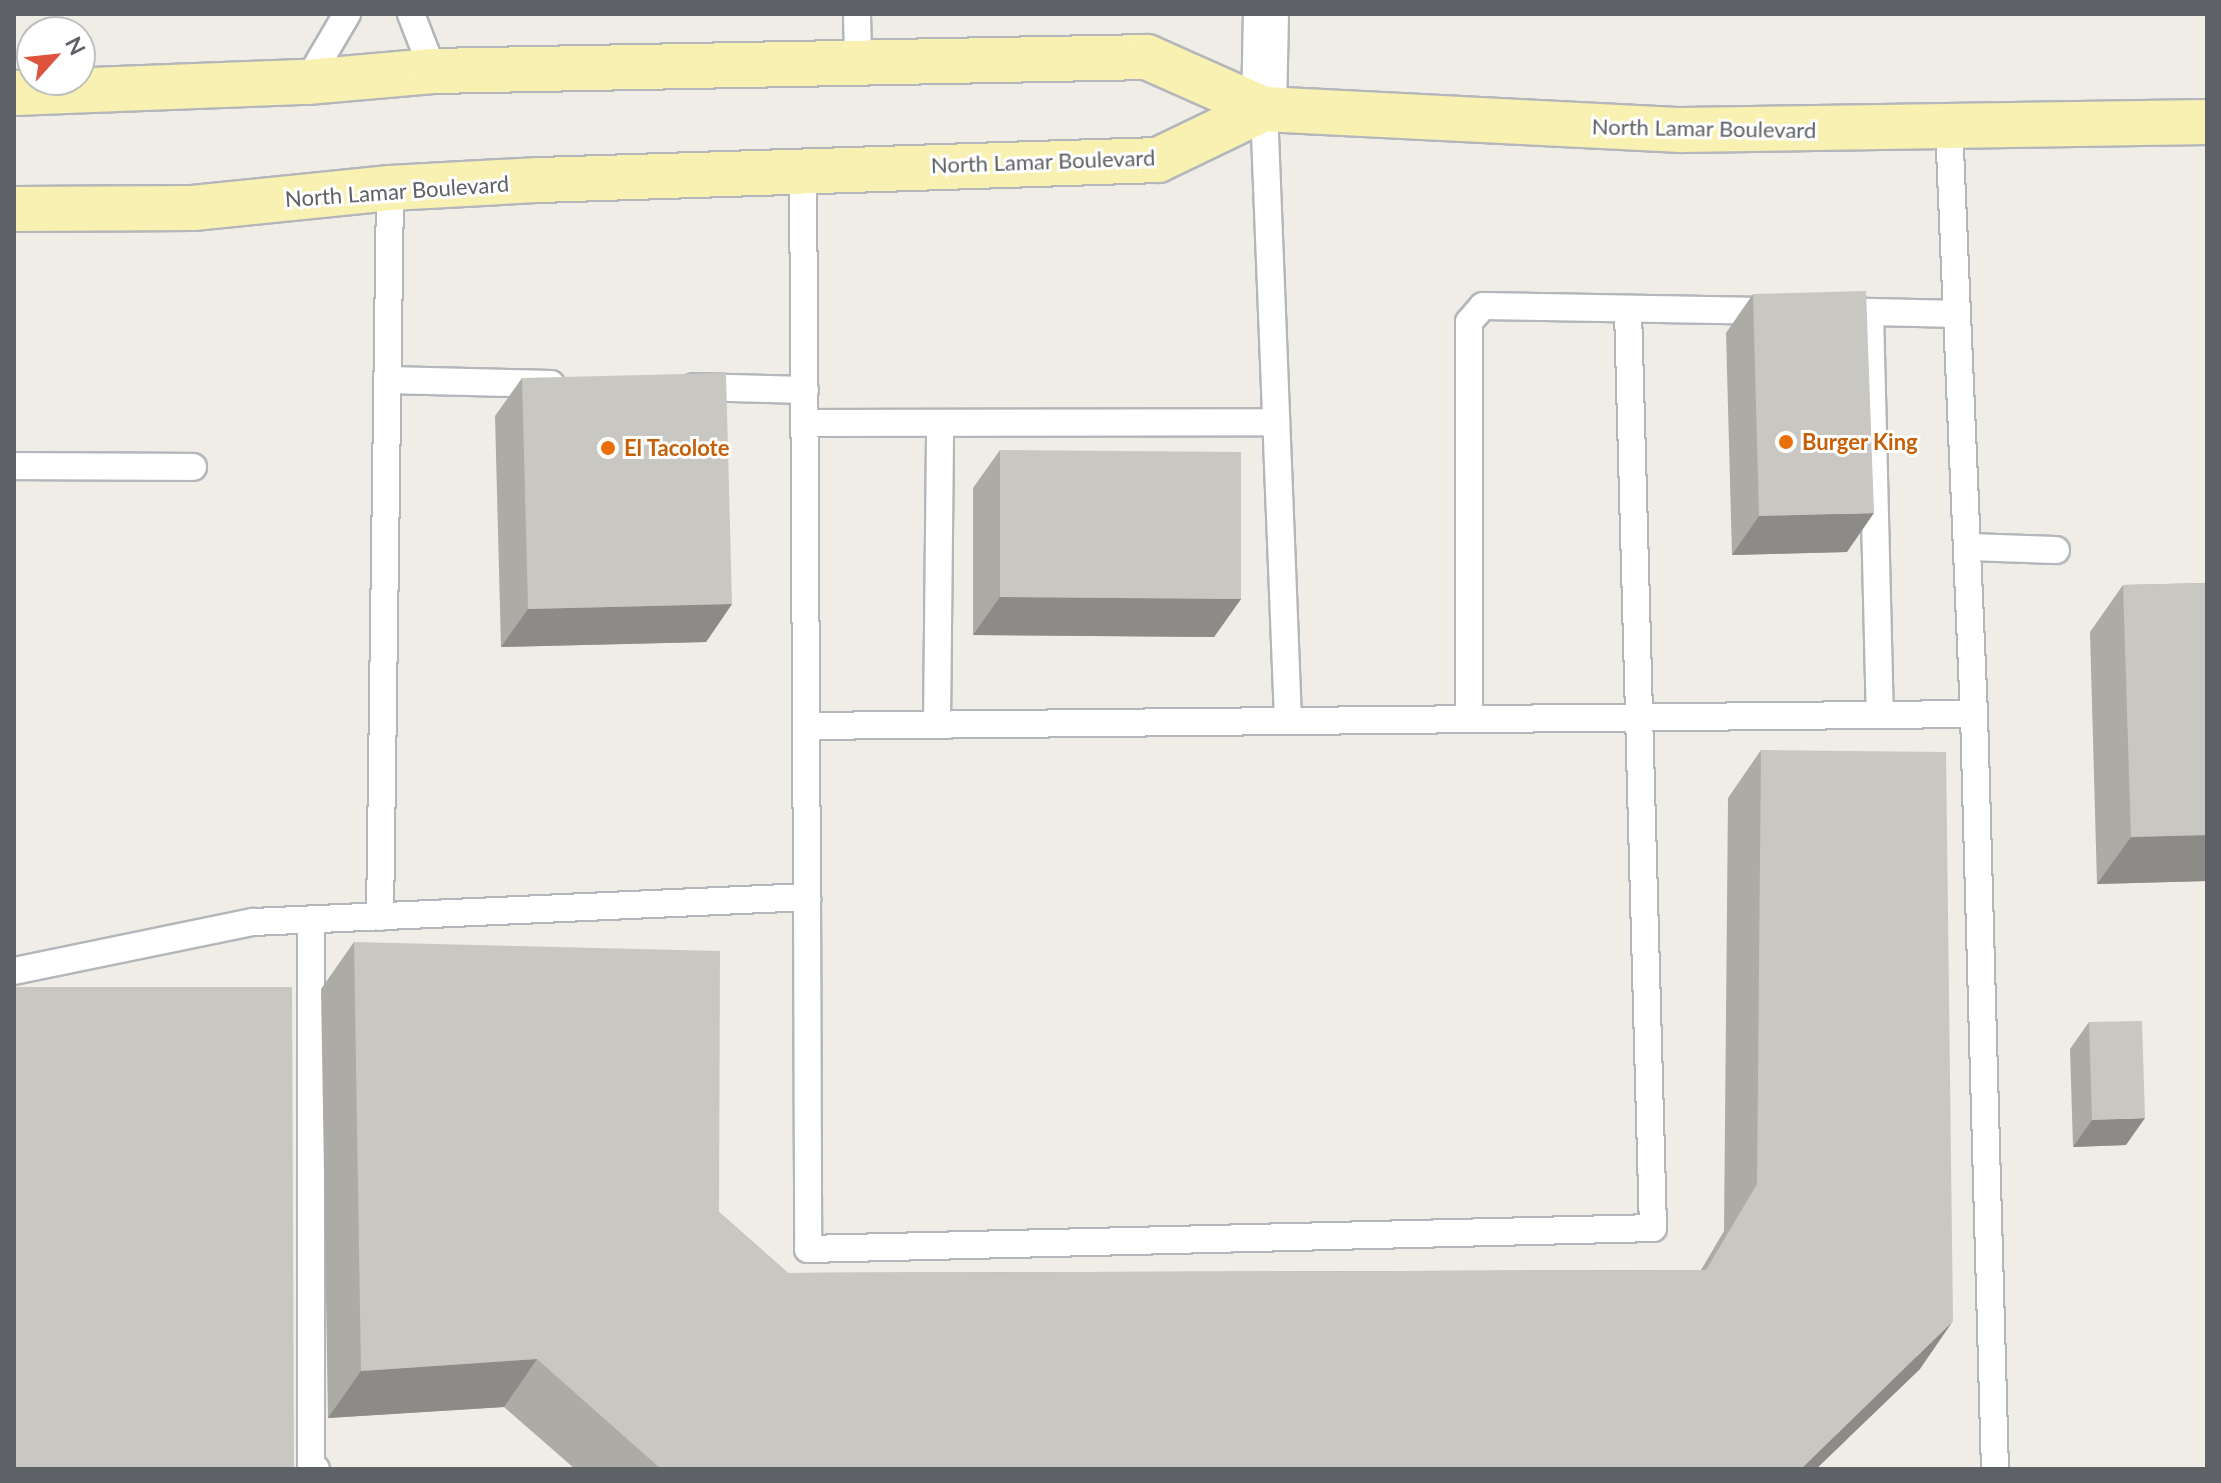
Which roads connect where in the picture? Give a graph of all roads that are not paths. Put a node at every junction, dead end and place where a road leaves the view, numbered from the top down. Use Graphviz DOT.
graph roads {
  1 [pos="347,14"];
  2 [pos="411,14"];
  3 [pos="857,14"];
  4 [pos="1266,14"];
  5 [pos="858,59"];
  6 [pos="433,71"];
  7 [pos="307,82"];
  8 [pos="14,93"];
  9 [pos="1264,109"];
  10 [pos="2207,122"];
  11 [pos="1949,126"];
  12 [pos="803,169"];
  13 [pos="390,188"];
  14 [pos="14,209"];
  15 [pos="1628,309"];
  16 [pos="1870,312"];
  17 [pos="1957,314"];
  18 [pos="387,380"];
  19 [pos="572,384"];
  20 [pos="665,386"];
  21 [pos="805,390"];
  22 [pos="1276,422"];
  23 [pos="805,423"];
  24 [pos="940,423"];
  25 [pos="14,466"];
  26 [pos="193,467"];
  27 [pos="1968,547"];
  28 [pos="2056,550"];
  29 [pos="1880,714"];
  30 [pos="1974,714"];
  31 [pos="1638,717"];
  32 [pos="1469,719"];
  33 [pos="1288,721"];
  34 [pos="937,724"];
  35 [pos="806,726"];
  36 [pos="807,897"];
  37 [pos="380,917"];
  38 [pos="311,920"];
  39 [pos="14,971"];
  40 [pos="316,1469"];
  41 [pos="1995,1469"];
  1 -- 7 [label="lane"];
  2 -- 6 [label="lane"];
  3 -- 5 [label="lane"];
  4 -- 9 [label="street"];
  5 -- 6 [label="main road"];
  5 -- 9 [label="main road"];
  6 -- 7 [label="main road"];
  7 -- 8 [label="main road"];
  9 -- 11 [label="main road, North Lamar Boulevard"];
  9 -- 12 [label="main road, North Lamar Boulevard"];
  9 -- 22 [label="lane"];
  10 -- 11 [label="main road, North Lamar Boulevard"];
  11 -- 17 [label="lane"];
  12 -- 13 [label="main road, North Lamar Boulevard"];
  12 -- 21 [label="lane"];
  13 -- 14 [label="main road, North Lamar Boulevard"];
  13 -- 18 [label="lane"];
  15 -- 16 [label="lane"];
  15 -- 31 [label="lane"];
  15 -- 32 [label="lane"];
  16 -- 17 [label="lane"];
  16 -- 29 [label="lane"];
  17 -- 27 [label="lane"];
  18 -- 19 [label="lane"];
  18 -- 37 [label="lane"];
  20 -- 21 [label="lane"];
  21 -- 23 [label="lane"];
  22 -- 24 [label="lane"];
  22 -- 33 [label="lane"];
  23 -- 24 [label="lane"];
  23 -- 35 [label="lane"];
  24 -- 34 [label="lane"];
  25 -- 26 [label="lane"];
  27 -- 28 [label="lane"];
  27 -- 30 [label="lane"];
  29 -- 30 [label="lane"];
  29 -- 31 [label="lane"];
  30 -- 41 [label="lane"];
  31 -- 32 [label="lane"];
  31 -- 36 [label="lane"];
  32 -- 33 [label="lane"];
  33 -- 34 [label="lane"];
  34 -- 35 [label="lane"];
  35 -- 36 [label="lane"];
  36 -- 37 [label="lane"];
  37 -- 38 [label="lane"];
  38 -- 39 [label="lane"];
  38 -- 40 [label="lane"];
}
